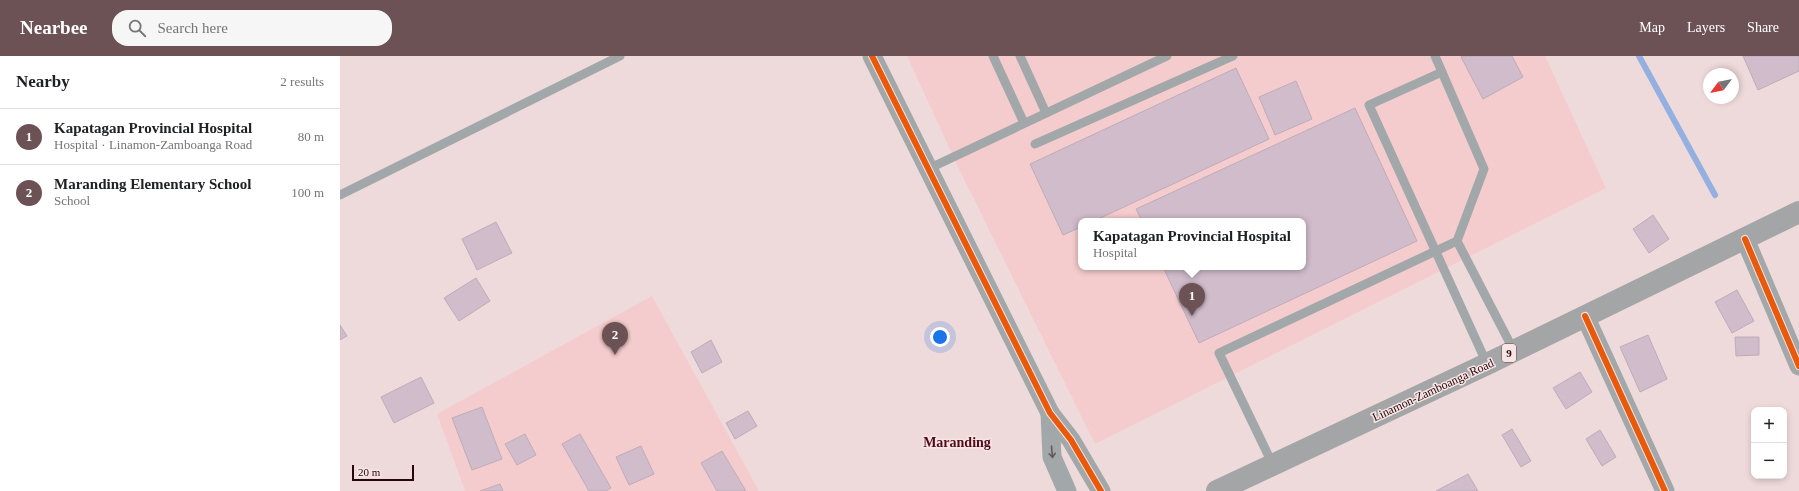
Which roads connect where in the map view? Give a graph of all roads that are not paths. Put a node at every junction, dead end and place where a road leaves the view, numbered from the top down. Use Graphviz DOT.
graph roads {
  1 [pos="620,56"];
  2 [pos="872,56"];
  3 [pos="993,56"];
  4 [pos="1020,56"];
  5 [pos="1167,56"];
  6 [pos="1233,56"];
  7 [pos="1435,56"];
  8 [pos="1442,72"];
  9 [pos="1046,113"];
  10 [pos="1024,123"];
  11 [pos="1035,144"];
  12 [pos="928,169"];
  13 [pos="340,195"];
  14 [pos="1799,212"];
  15 [pos="1745,239"];
  16 [pos="1457,241"];
  17 [pos="1436,251"];
  18 [pos="1585,316"];
  19 [pos="1514,350"];
  20 [pos="1487,364"];
  21 [pos="1799,366"];
  22 [pos="1050,413"];
  23 [pos="1273,465"];
  24 [pos="1067,491"];
  25 [pos="1101,491"];
  26 [pos="1217,491"];
  27 [pos="1665,491"];
  1 -- 13 [label="lane"];
  2 -- 12 [label="street"];
  3 -- 10 [label="lane"];
  4 -- 9 [label="lane"];
  5 -- 9 [label="lane"];
  6 -- 11 [label="lane"];
  7 -- 8 [label="lane"];
  8 -- 16 [label="lane"];
  8 -- 17 [label="lane"];
  9 -- 10 [label="lane"];
  10 -- 12 [label="lane"];
  12 -- 22 [label="street"];
  14 -- 15 [label="highway, Linamon-Zamboanga Road / 9"];
  15 -- 18 [label="highway, Linamon-Zamboanga Road / 9"];
  15 -- 21 [label="street"];
  16 -- 17 [label="lane"];
  16 -- 19 [label="lane"];
  17 -- 20 [label="lane"];
  17 -- 23 [label="lane"];
  18 -- 19 [label="highway, Linamon-Zamboanga Road / 9"];
  18 -- 27 [label="street"];
  19 -- 20 [label="highway, Linamon-Zamboanga Road / 9"];
  20 -- 23 [label="highway, Linamon-Zamboanga Road / 9"];
  22 -- 24 [label="street, one-way"];
  22 -- 25 [label="street"];
  23 -- 26 [label="highway, Linamon-Zamboanga Road / 9"];
}
